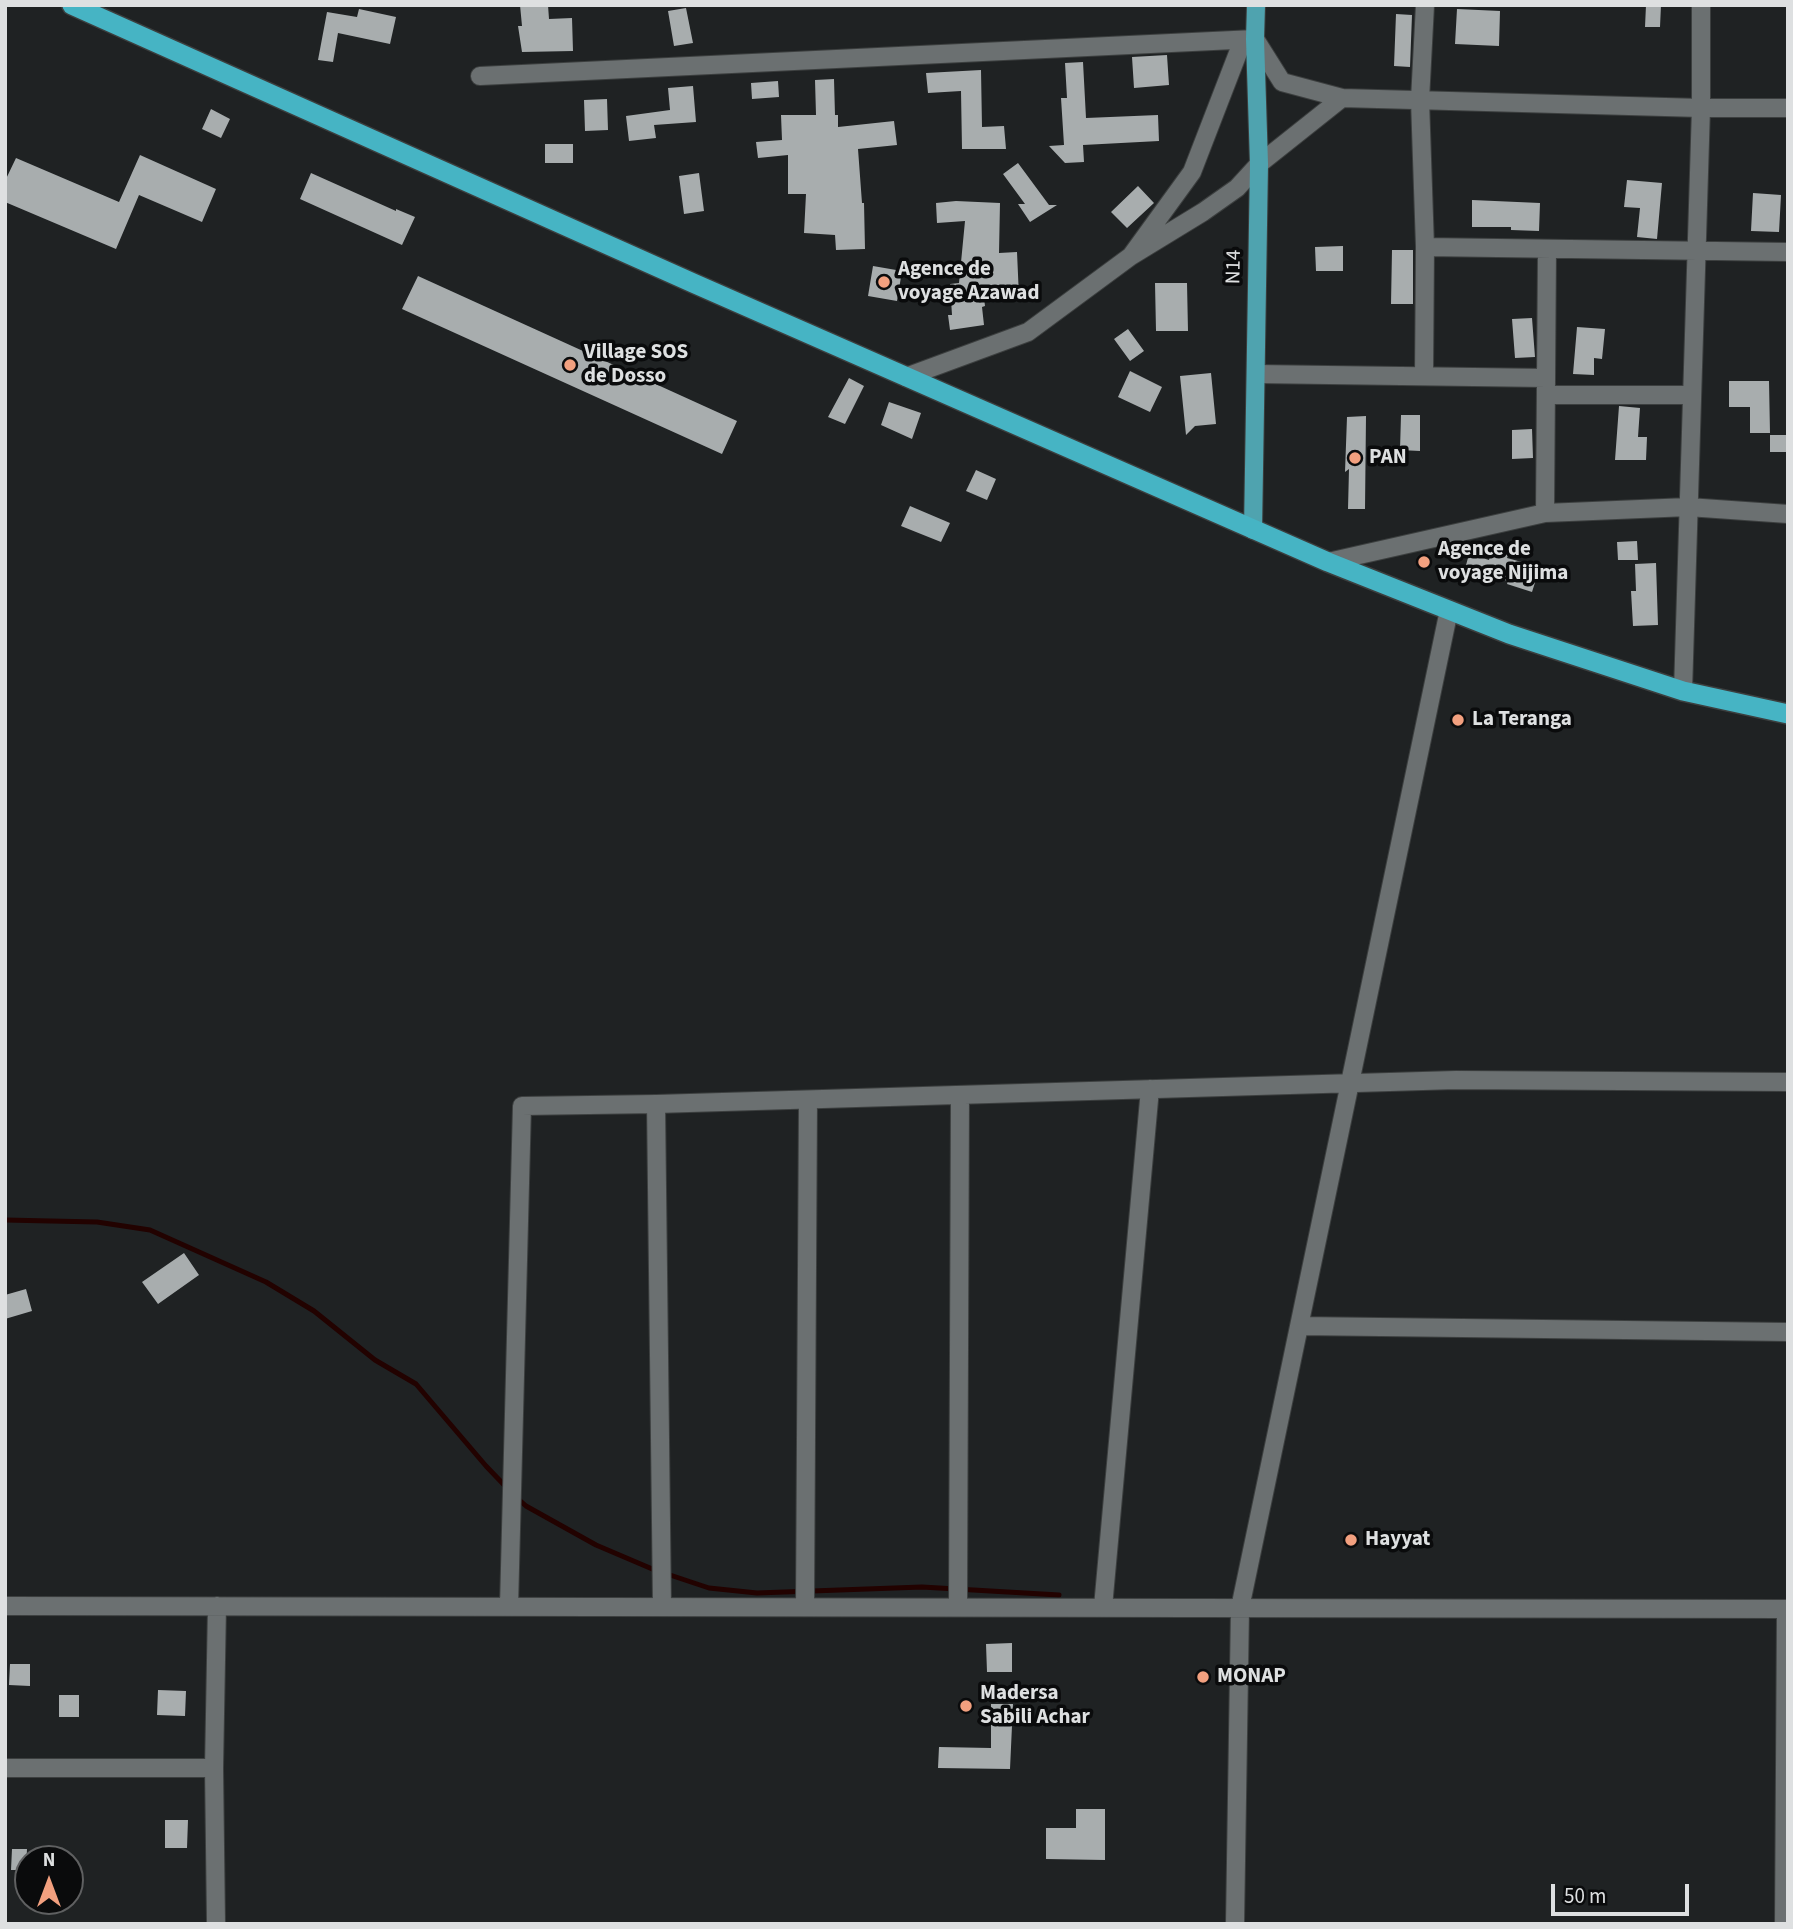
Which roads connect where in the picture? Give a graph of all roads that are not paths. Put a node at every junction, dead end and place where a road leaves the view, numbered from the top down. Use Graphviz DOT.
graph roads {
  1 [pos="72,5"];
  2 [pos="1256,5"];
  3 [pos="1425,5"];
  4 [pos="1701,5"];
  5 [pos="1249,39"];
  6 [pos="480,76"];
  7 [pos="1342,98"];
  8 [pos="1420,100"];
  9 [pos="1701,108"];
  10 [pos="1788,108"];
  11 [pos="1259,164"];
  12 [pos="1425,247"];
  13 [pos="1547,249"];
  14 [pos="1697,251"];
  15 [pos="1788,252"];
  16 [pos="1131,256"];
  17 [pos="1256,374"];
  18 [pos="1424,376"];
  19 [pos="906,377"];
  20 [pos="1546,387"];
  21 [pos="1692,395"];
  22 [pos="1688,507"];
  23 [pos="1545,513"];
  24 [pos="1788,514"];
  25 [pos="1253,530"];
  26 [pos="1328,562"];
  27 [pos="1449,610"];
  28 [pos="1683,691"];
  29 [pos="1788,714"];
  30 [pos="1788,1082"];
  31 [pos="1350,1083"];
  32 [pos="1150,1089"];
  33 [pos="961,1095"];
  34 [pos="808,1100"];
  35 [pos="656,1104"];
  36 [pos="1299,1326"];
  37 [pos="1788,1332"];
  38 [pos="5,1606"];
  39 [pos="216,1606"];
  40 [pos="509,1606"];
  41 [pos="662,1606"];
  42 [pos="805,1606"];
  43 [pos="958,1607"];
  44 [pos="1103,1607"];
  45 [pos="1240,1608"];
  46 [pos="1787,1609"];
  47 [pos="5,1768"];
  48 [pos="214,1768"];
  49 [pos="216,1924"];
  50 [pos="1235,1924"];
  51 [pos="1784,1924"];
  1 -- 19 [label="highway"];
  2 -- 5 [label="main road, N14"];
  3 -- 8 [label="street"];
  4 -- 9 [label="street"];
  5 -- 6 [label="street"];
  5 -- 7 [label="street"];
  5 -- 11 [label="main road, N14"];
  5 -- 16 [label="street"];
  7 -- 8 [label="street"];
  7 -- 11 [label="street"];
  8 -- 9 [label="street"];
  8 -- 12 [label="street"];
  9 -- 10 [label="street"];
  9 -- 14 [label="street"];
  11 -- 16 [label="street"];
  11 -- 17 [label="main road, N14"];
  12 -- 13 [label="street"];
  12 -- 18 [label="street"];
  13 -- 14 [label="street"];
  13 -- 20 [label="street"];
  14 -- 15 [label="street"];
  14 -- 21 [label="street"];
  16 -- 19 [label="street"];
  17 -- 18 [label="street"];
  17 -- 25 [label="main road, N14"];
  18 -- 20 [label="street"];
  19 -- 25 [label="highway"];
  20 -- 21 [label="street"];
  20 -- 23 [label="street"];
  21 -- 22 [label="street"];
  22 -- 23 [label="street"];
  22 -- 24 [label="street"];
  22 -- 28 [label="street"];
  23 -- 26 [label="street"];
  25 -- 26 [label="highway"];
  26 -- 27 [label="highway"];
  27 -- 28 [label="highway"];
  27 -- 31 [label="street"];
  28 -- 29 [label="highway"];
  30 -- 31 [label="street"];
  31 -- 32 [label="street"];
  31 -- 36 [label="street"];
  32 -- 33 [label="street"];
  32 -- 44 [label="street"];
  33 -- 34 [label="street"];
  33 -- 43 [label="street"];
  34 -- 35 [label="street"];
  34 -- 42 [label="street"];
  35 -- 40 [label="street"];
  35 -- 41 [label="street"];
  36 -- 37 [label="street"];
  36 -- 45 [label="street"];
  38 -- 39 [label="street"];
  39 -- 40 [label="street"];
  39 -- 48 [label="street"];
  40 -- 41 [label="street"];
  41 -- 42 [label="street"];
  42 -- 43 [label="street"];
  43 -- 44 [label="street"];
  44 -- 45 [label="street"];
  45 -- 46 [label="street"];
  45 -- 50 [label="street"];
  46 -- 51 [label="street"];
  47 -- 48 [label="street"];
  48 -- 49 [label="street"];
}
